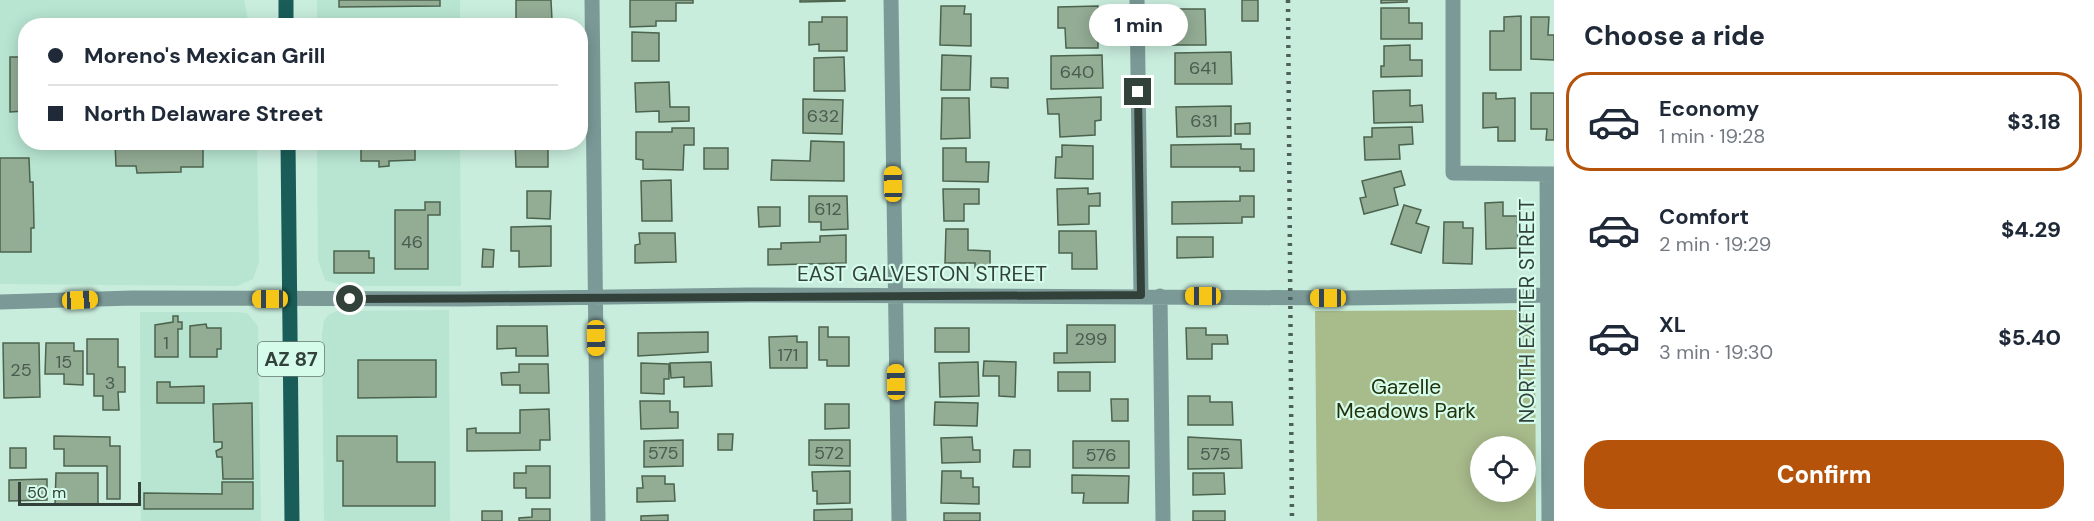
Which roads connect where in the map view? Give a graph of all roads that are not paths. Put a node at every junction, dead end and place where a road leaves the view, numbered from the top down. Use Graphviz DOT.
graph roads {
  1 [pos="286,0"];
  2 [pos="592,0"];
  3 [pos="891,0"];
  4 [pos="1137,0"];
  5 [pos="1453,0"];
  6 [pos="286,18"];
  7 [pos="288,150"];
  8 [pos="1550,174"];
  9 [pos="1141,295"];
  10 [pos="1551,295"];
  11 [pos="895,296"];
  12 [pos="1160,296"];
  13 [pos="596,297"];
  14 [pos="291,299"];
  15 [pos="0,302"];
  16 [pos="1551,420"];
  17 [pos="292,521"];
  18 [pos="598,521"];
  19 [pos="899,521"];
  20 [pos="1163,521"];
  21 [pos="1549,521"];
  1 -- 6 [label="main road"];
  2 -- 13 [label="street"];
  3 -- 11 [label="street"];
  4 -- 9 [label="street"];
  5 -- 8 [label="street"];
  7 -- 14 [label="main road, AZ 87"];
  8 -- 10 [label="street, NORTH EXETER STREET"];
  9 -- 11 [label="street, EAST GALVESTON STREET"];
  9 -- 12 [label="street, EAST GALVESTON STREET"];
  10 -- 12 [label="street, EAST GALVESTON STREET"];
  10 -- 16 [label="street, NORTH EXETER STREET"];
  11 -- 13 [label="street, EAST GALVESTON STREET"];
  11 -- 19 [label="street"];
  12 -- 20 [label="street"];
  13 -- 14 [label="street, EAST GALVESTON STREET"];
  13 -- 18 [label="street"];
  14 -- 15 [label="street, EAST GALVESTON STREET"];
  14 -- 17 [label="main road, AZ 87"];
  16 -- 21 [label="street, NORTH EXETER STREET"];
}
